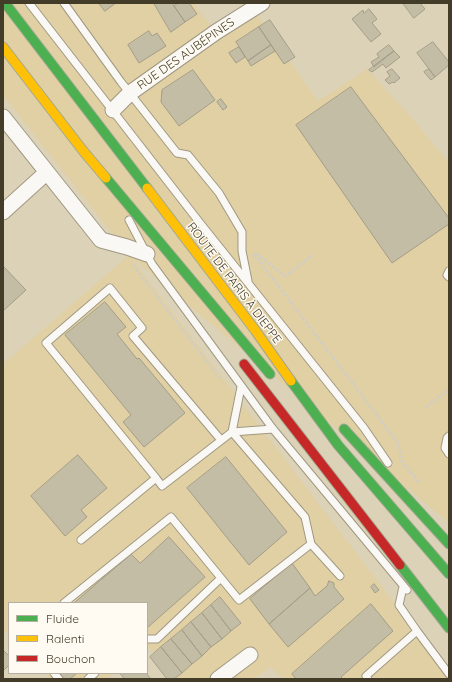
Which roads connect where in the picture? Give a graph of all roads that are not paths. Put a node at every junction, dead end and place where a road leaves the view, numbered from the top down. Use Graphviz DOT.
graph roads {
  1 [pos="4,3"];
  2 [pos="29,3"];
  3 [pos="64,3"];
  4 [pos="262,3"];
  5 [pos="3,47"];
  6 [pos="130,93"];
  7 [pos="113,110"];
  8 [pos="3,117"];
  9 [pos="84,152"];
  10 [pos="46,173"];
  11 [pos="3,212"];
  12 [pos="153,255"];
  13 [pos="449,271"];
  14 [pos="449,277"];
  15 [pos="249,283"];
  16 [pos="255,330"];
  17 [pos="240,359"];
  18 [pos="262,365"];
  19 [pos="277,383"];
  20 [pos="241,387"];
  21 [pos="307,388"];
  22 [pos="274,402"];
  23 [pos="337,421"];
  24 [pos="273,429"];
  25 [pos="317,431"];
  26 [pos="232,432"];
  27 [pos="449,436"];
  28 [pos="221,440"];
  29 [pos="449,454"];
  30 [pos="391,467"];
  31 [pos="156,478"];
  32 [pos="400,480"];
  33 [pos="432,525"];
  34 [pos="81,540"];
  35 [pos="311,544"];
  36 [pos="449,544"];
  37 [pos="340,576"];
  38 [pos="221,578"];
  39 [pos="447,578"];
  40 [pos="403,587"];
  41 [pos="414,597"];
  42 [pos="65,602"];
  43 [pos="424,608"];
  44 [pos="449,628"];
  45 [pos="417,631"];
  46 [pos="449,634"];
  47 [pos="148,639"];
  48 [pos="250,655"];
  49 [pos="449,674"];
  50 [pos="218,679"];
  51 [pos="368,679"];
  1 -- 16 [label="main road, ROUTE DE PARIS À DIEPPE"];
  2 -- 7 [label="lane"];
  3 -- 6 [label="lane"];
  4 -- 6 [label="street, RUE DES AUBÉPINES"];
  5 -- 9 [label="main road"];
  6 -- 7 [label="street, RUE DES AUBÉPINES"];
  6 -- 15 [label="lane"];
  7 -- 15 [label="lane"];
  8 -- 10 [label="street"];
  9 -- 12 [label="main road"];
  9 -- 18 [label="main road"];
  10 -- 11 [label="street"];
  10 -- 12 [label="street"];
  12 -- 20 [label="lane"];
  13 -- 14 [label="lane"];
  15 -- 30 [label="lane"];
  16 -- 21 [label="main road"];
  16 -- 39 [label="main road, ROUTE DE PARIS À DIEPPE"];
  17 -- 22 [label="main road"];
  18 -- 19 [label="main road"];
  18 -- 22 [label="lane"];
  20 -- 24 [label="lane"];
  20 -- 26 [label="lane"];
  22 -- 44 [label="main road"];
  23 -- 33 [label="main road"];
  24 -- 26 [label="lane"];
  24 -- 40 [label="lane"];
  25 -- 39 [label="main road, ROUTE DE PARIS À DIEPPE"];
  26 -- 28 [label="lane"];
  26 -- 35 [label="lane"];
  27 -- 29 [label="lane"];
  28 -- 31 [label="lane"];
  28 -- 31 [label="lane"];
  31 -- 34 [label="lane"];
  32 -- 33 [label="lane"];
  33 -- 36 [label="main road"];
  35 -- 37 [label="lane"];
  35 -- 38 [label="lane"];
  38 -- 42 [label="lane"];
  38 -- 47 [label="lane"];
  40 -- 41 [label="lane"];
  40 -- 45 [label="lane"];
  43 -- 46 [label="lane"];
  45 -- 49 [label="lane"];
  45 -- 51 [label="lane"];
  48 -- 50 [label="street"];
}
